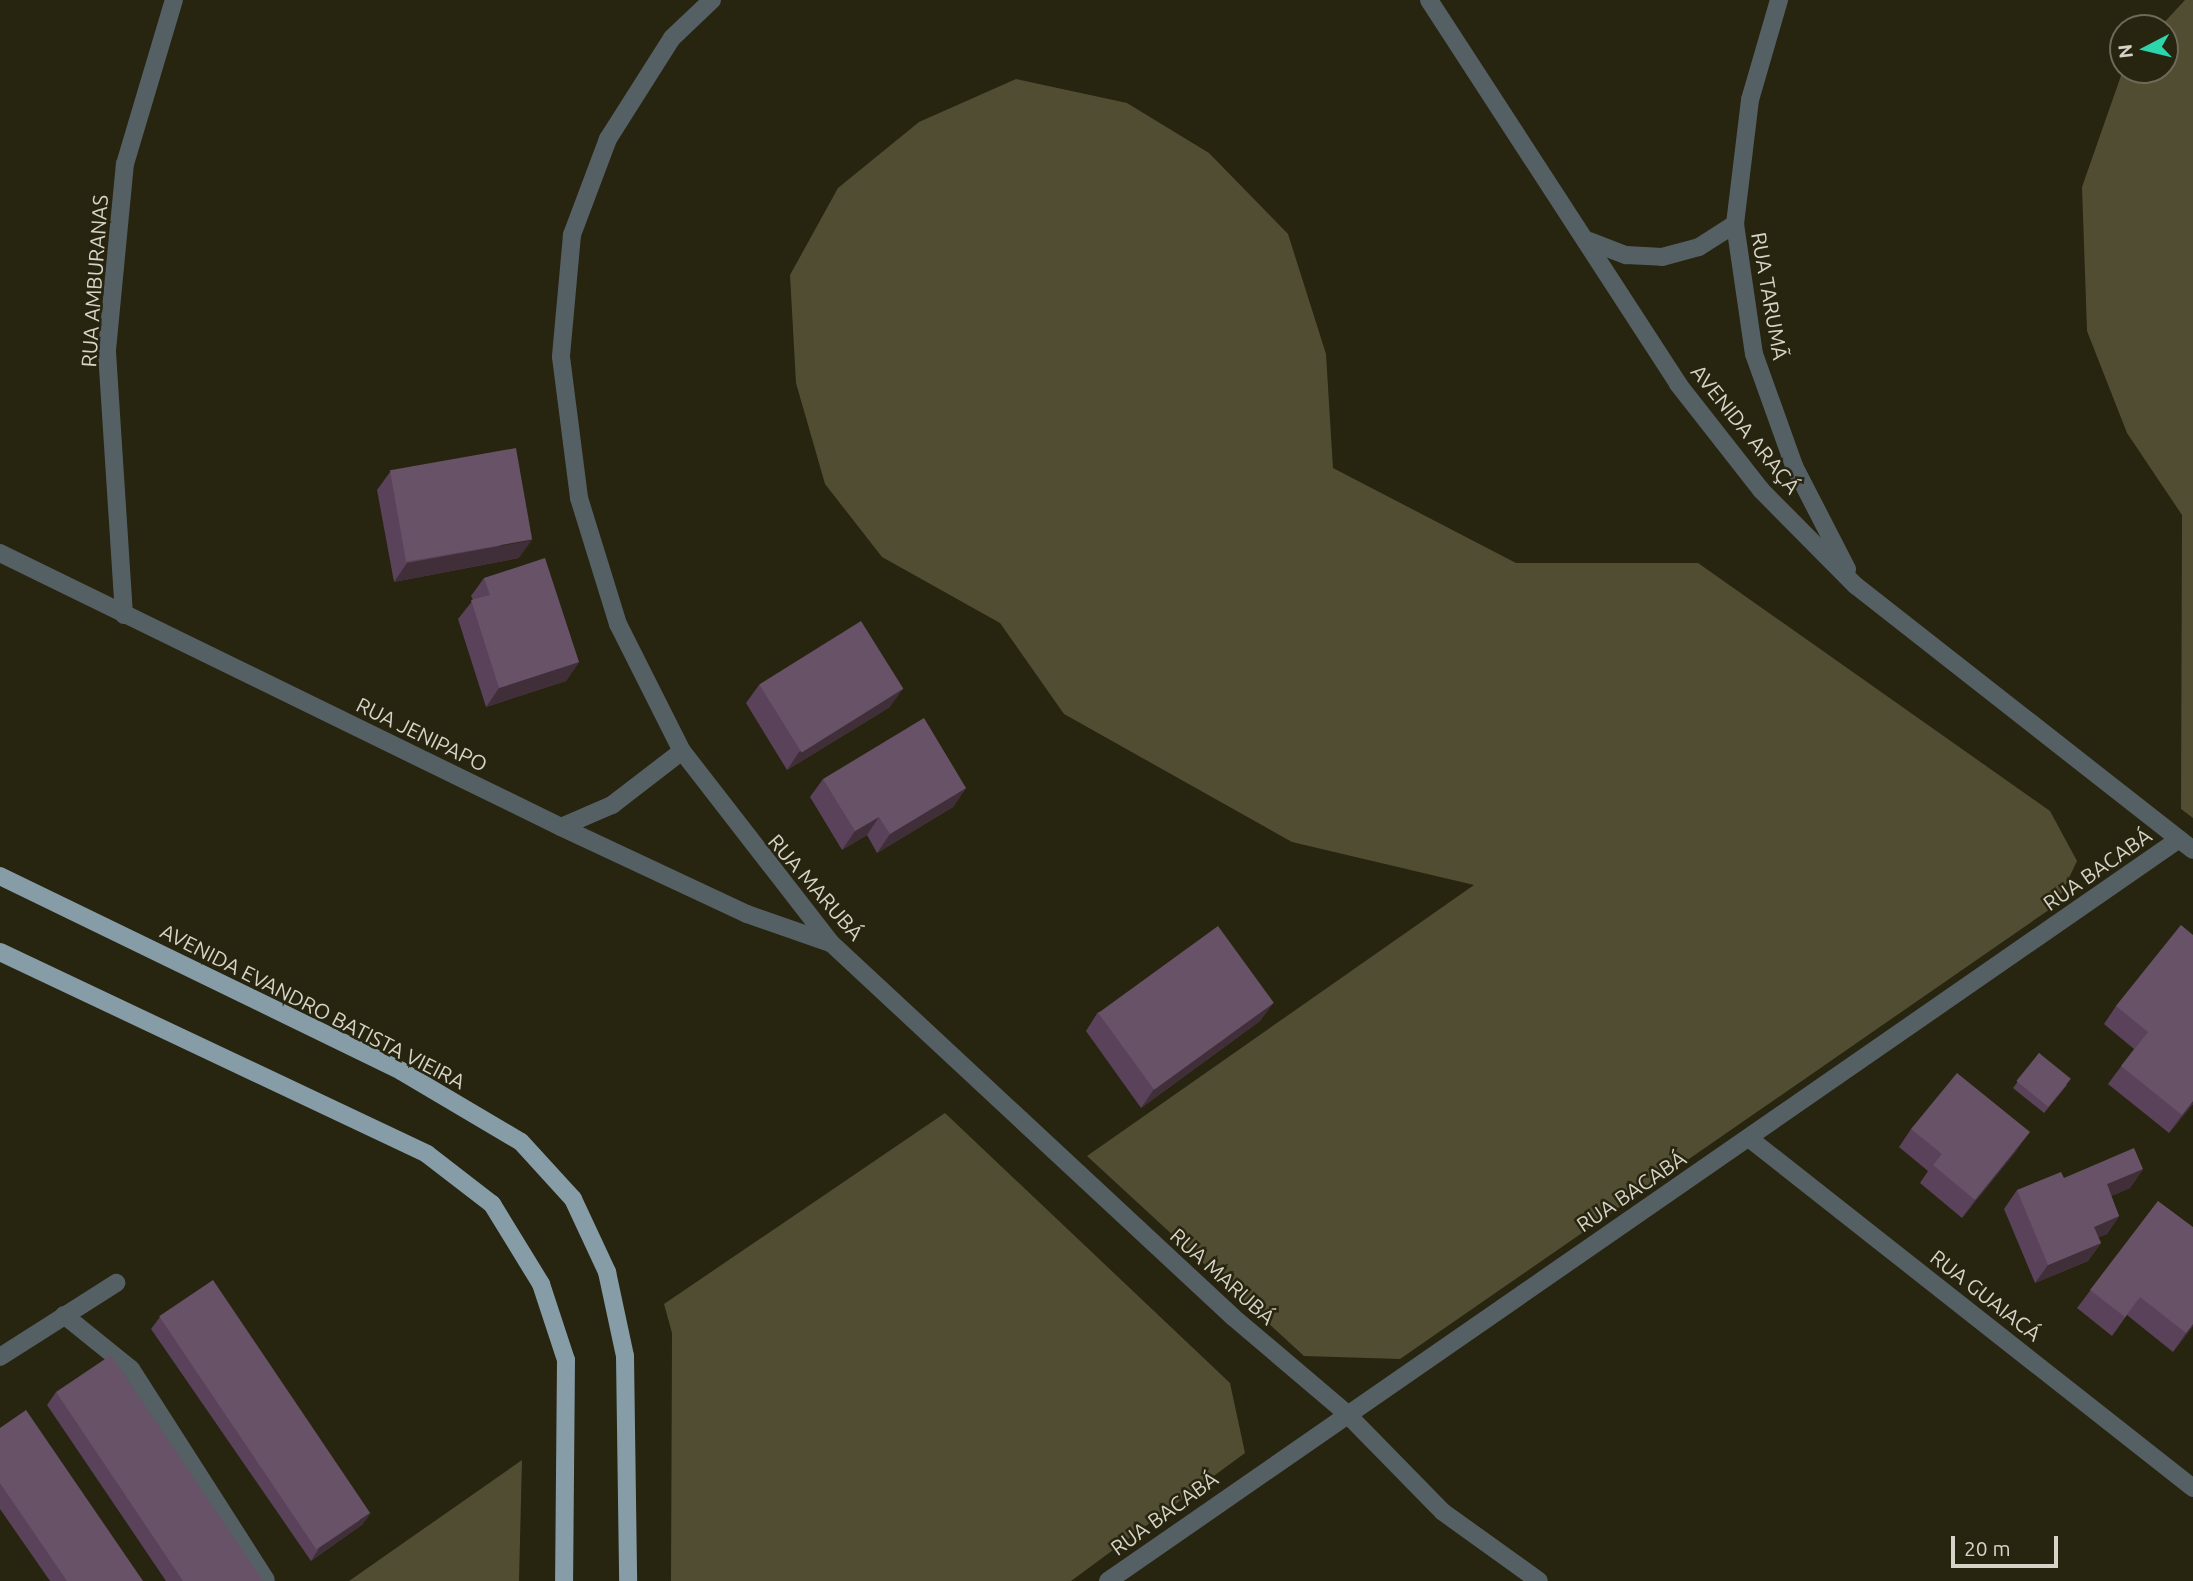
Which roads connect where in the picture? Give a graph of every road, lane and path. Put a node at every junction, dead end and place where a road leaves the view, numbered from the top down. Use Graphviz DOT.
graph roads {
  1 [pos="173,0"];
  2 [pos="712,0"];
  3 [pos="1429,0"];
  4 [pos="1779,0"];
  5 [pos="1735,224"];
  6 [pos="1589,241"];
  7 [pos="0,553"];
  8 [pos="1855,584"];
  9 [pos="124,615"];
  10 [pos="682,751"];
  11 [pos="561,827"];
  12 [pos="2186,844"];
  13 [pos="0,876"];
  14 [pos="831,943"];
  15 [pos="0,952"];
  16 [pos="1750,1139"];
  17 [pos="116,1283"];
  18 [pos="64,1315"];
  19 [pos="0,1357"];
  20 [pos="1345,1412"];
  21 [pos="2193,1488"];
  22 [pos="266,1580"];
  23 [pos="564,1581"];
  24 [pos="628,1581"];
  25 [pos="1108,1581"];
  26 [pos="1539,1581"];
  1 -- 9 [label="street, RUA AMBURANAS"];
  2 -- 10 [label="street, RUA MARUBÁ"];
  3 -- 6 [label="street, AVENIDA ARAÇÁ"];
  4 -- 5 [label="street, RUA TARUMÃ"];
  5 -- 6 [label="street"];
  5 -- 8 [label="street, RUA TARUMÃ"];
  6 -- 8 [label="street, AVENIDA ARAÇÁ"];
  7 -- 9 [label="street, RUA JENIPAPO"];
  8 -- 12 [label="street, AVENIDA ARAÇÁ"];
  9 -- 11 [label="street, RUA JENIPAPO"];
  10 -- 11 [label="street"];
  10 -- 14 [label="street, RUA MARUBÁ"];
  11 -- 14 [label="street, RUA JENIPAPO"];
  12 -- 16 [label="street, RUA BACABÁ"];
  13 -- 24 [label="main road, AVENIDA EVANDRO BATISTA VIEIRA"];
  14 -- 20 [label="street, RUA MARUBÁ"];
  15 -- 23 [label="main road"];
  16 -- 20 [label="street, RUA BACABÁ"];
  16 -- 21 [label="street, RUA GUAIACÁ"];
  17 -- 18 [label="street"];
  18 -- 19 [label="street"];
  18 -- 22 [label="street"];
  20 -- 25 [label="street, RUA BACABÁ"];
  20 -- 26 [label="street, RUA MARUBÁ"];
}
